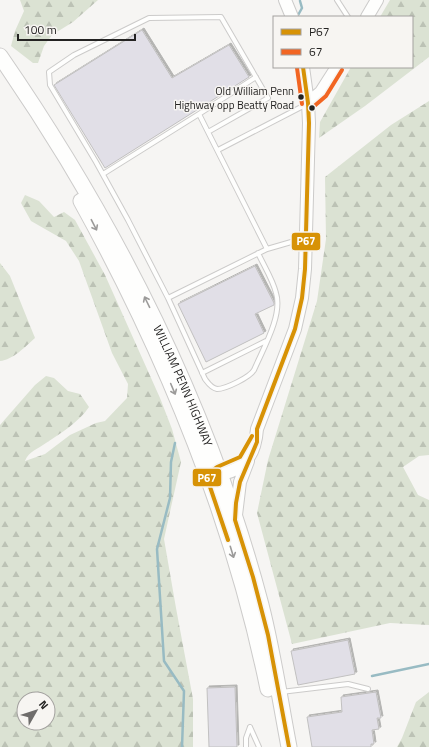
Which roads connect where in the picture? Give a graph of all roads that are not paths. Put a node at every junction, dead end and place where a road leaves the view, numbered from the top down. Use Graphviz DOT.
graph roads {
  1 [pos="337,0"];
  2 [pos="377,0"];
  3 [pos="347,16"];
  4 [pos="368,16"];
  5 [pos="0,56"];
  6 [pos="303,68"];
  7 [pos="336,68"];
  8 [pos="0,73"];
  9 [pos="256,77"];
  10 [pos="308,103"];
  11 [pos="199,114"];
  12 [pos="208,132"];
  13 [pos="218,150"];
  14 [pos="103,174"];
  15 [pos="306,238"];
  16 [pos="267,249"];
  17 [pos="258,253"];
  18 [pos="168,298"];
  19 [pos="266,341"];
  20 [pos="202,373"];
  21 [pos="257,429"];
  22 [pos="249,458"];
  23 [pos="214,472"];
  24 [pos="235,520"];
  25 [pos="368,689"];
  26 [pos="279,692"];
  27 [pos="246,747"];
  28 [pos="259,747"];
  29 [pos="279,747"];
  30 [pos="289,747"];
  1 -- 3 [label="lane"];
  2 -- 4 [label="main road"];
  23 -- 5 [label="highway, WILLIAM PENN HIGHWAY, one-way"];
  6 -- 10 [label="main road"];
  7 -- 10 [label="main road"];
  8 -- 23 [label="highway, WILLIAM PENN HIGHWAY, one-way"];
  9 -- 11 [label="lane"];
  9 -- 12 [label="lane"];
  9 -- 14 [label="lane"];
  10 -- 13 [label="lane"];
  10 -- 15 [label="main road"];
  11 -- 12 [label="lane"];
  11 -- 14 [label="lane"];
  12 -- 13 [label="lane"];
  13 -- 16 [label="lane"];
  14 -- 18 [label="lane"];
  15 -- 16 [label="lane"];
  15 -- 21 [label="main road"];
  16 -- 17 [label="lane"];
  17 -- 18 [label="lane"];
  17 -- 19 [label="lane"];
  18 -- 20 [label="lane"];
  19 -- 20 [label="lane"];
  19 -- 20 [label="lane"];
  21 -- 22 [label="main road"];
  21 -- 23 [label="main road"];
  22 -- 23 [label="main road"];
  22 -- 24 [label="main road"];
  23 -- 24 [label="highway, WILLIAM PENN HIGHWAY"];
  23 -- 29 [label="highway, WILLIAM PENN HIGHWAY, one-way"];
  24 -- 26 [label="highway, WILLIAM PENN HIGHWAY"];
  25 -- 26 [label="lane"];
  26 -- 30 [label="highway, WILLIAM PENN HIGHWAY"];
  27 -- 28 [label="lane"];
}
